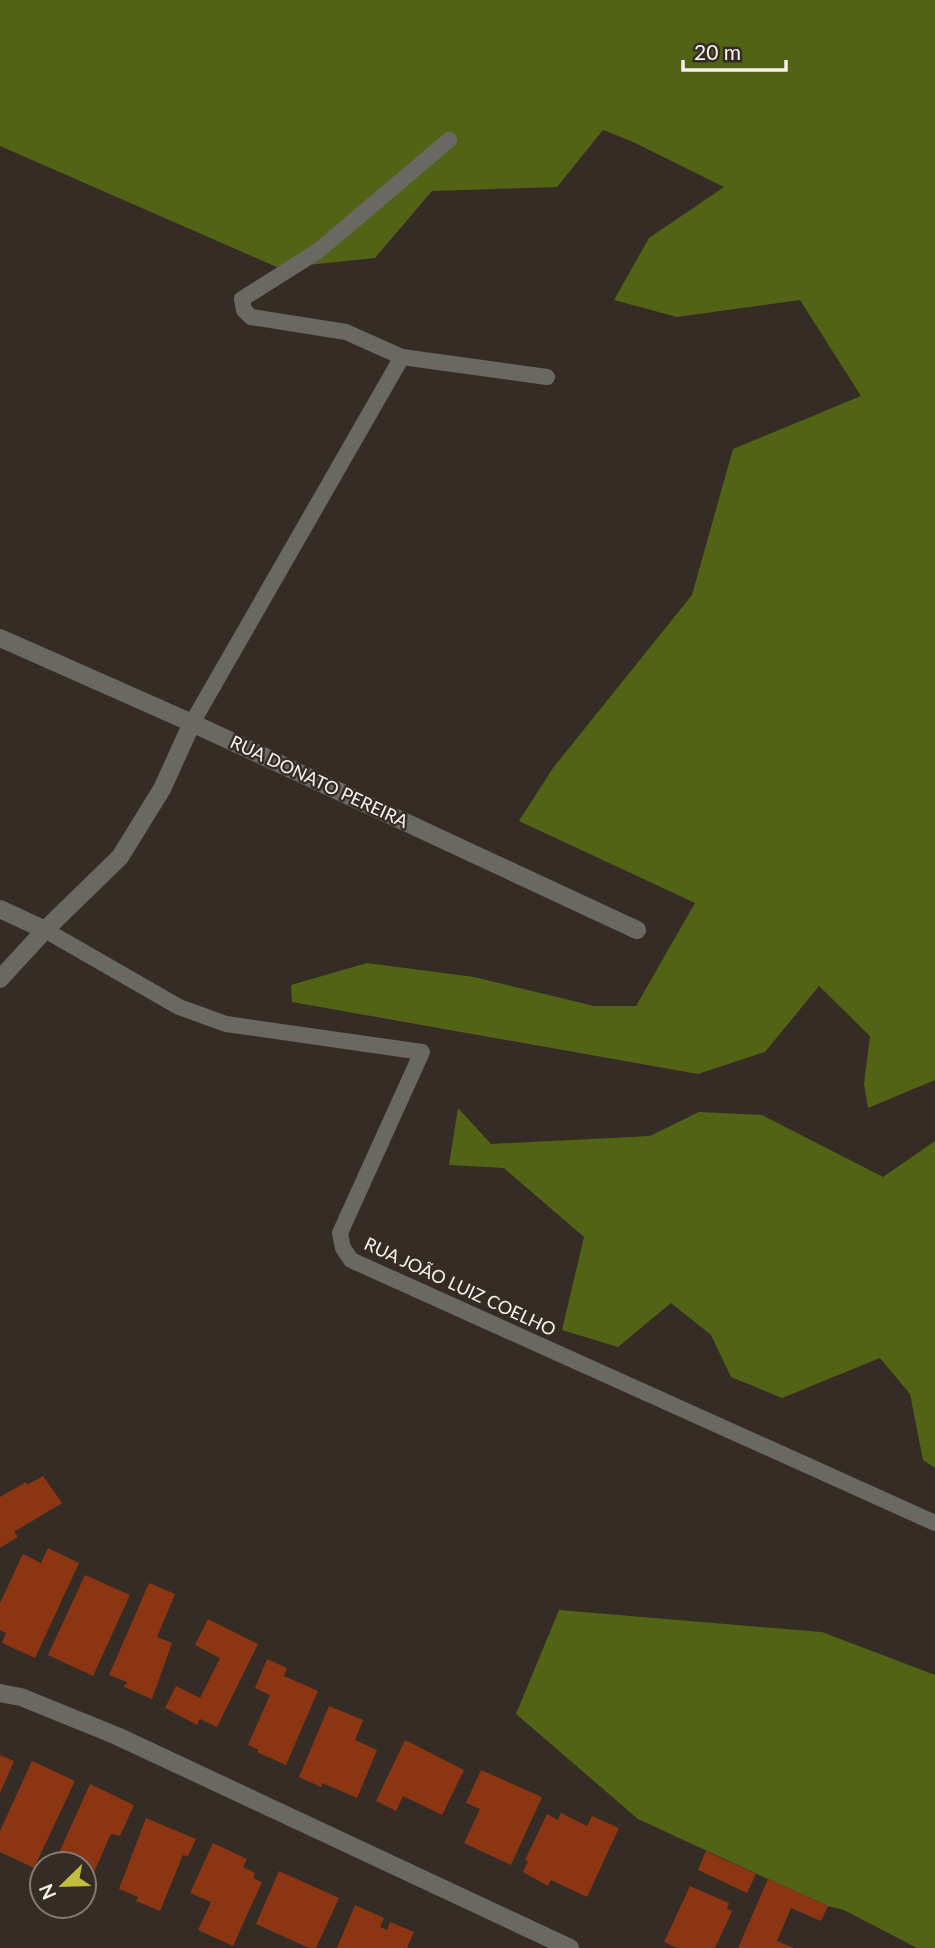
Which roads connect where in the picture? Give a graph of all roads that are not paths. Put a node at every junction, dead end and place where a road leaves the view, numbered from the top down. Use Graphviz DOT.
graph roads {
  1 [pos="449,140"];
  2 [pos="402,357"];
  3 [pos="547,377"];
  4 [pos="0,638"];
  5 [pos="192,723"];
  6 [pos="0,909"];
  7 [pos="45,930"];
  8 [pos="637,930"];
  9 [pos="0,979"];
  10 [pos="935,1522"];
  11 [pos="0,1693"];
  12 [pos="570,1948"];
  1 -- 2 [label="lane"];
  2 -- 3 [label="lane"];
  2 -- 5 [label="lane"];
  4 -- 5 [label="street, RUA DONATO PEREIRA"];
  5 -- 7 [label="street"];
  5 -- 8 [label="street, RUA DONATO PEREIRA"];
  6 -- 7 [label="street"];
  7 -- 9 [label="street"];
  7 -- 10 [label="lane, RUA JOÃO LUIZ COELHO"];
  11 -- 12 [label="street"];
}
